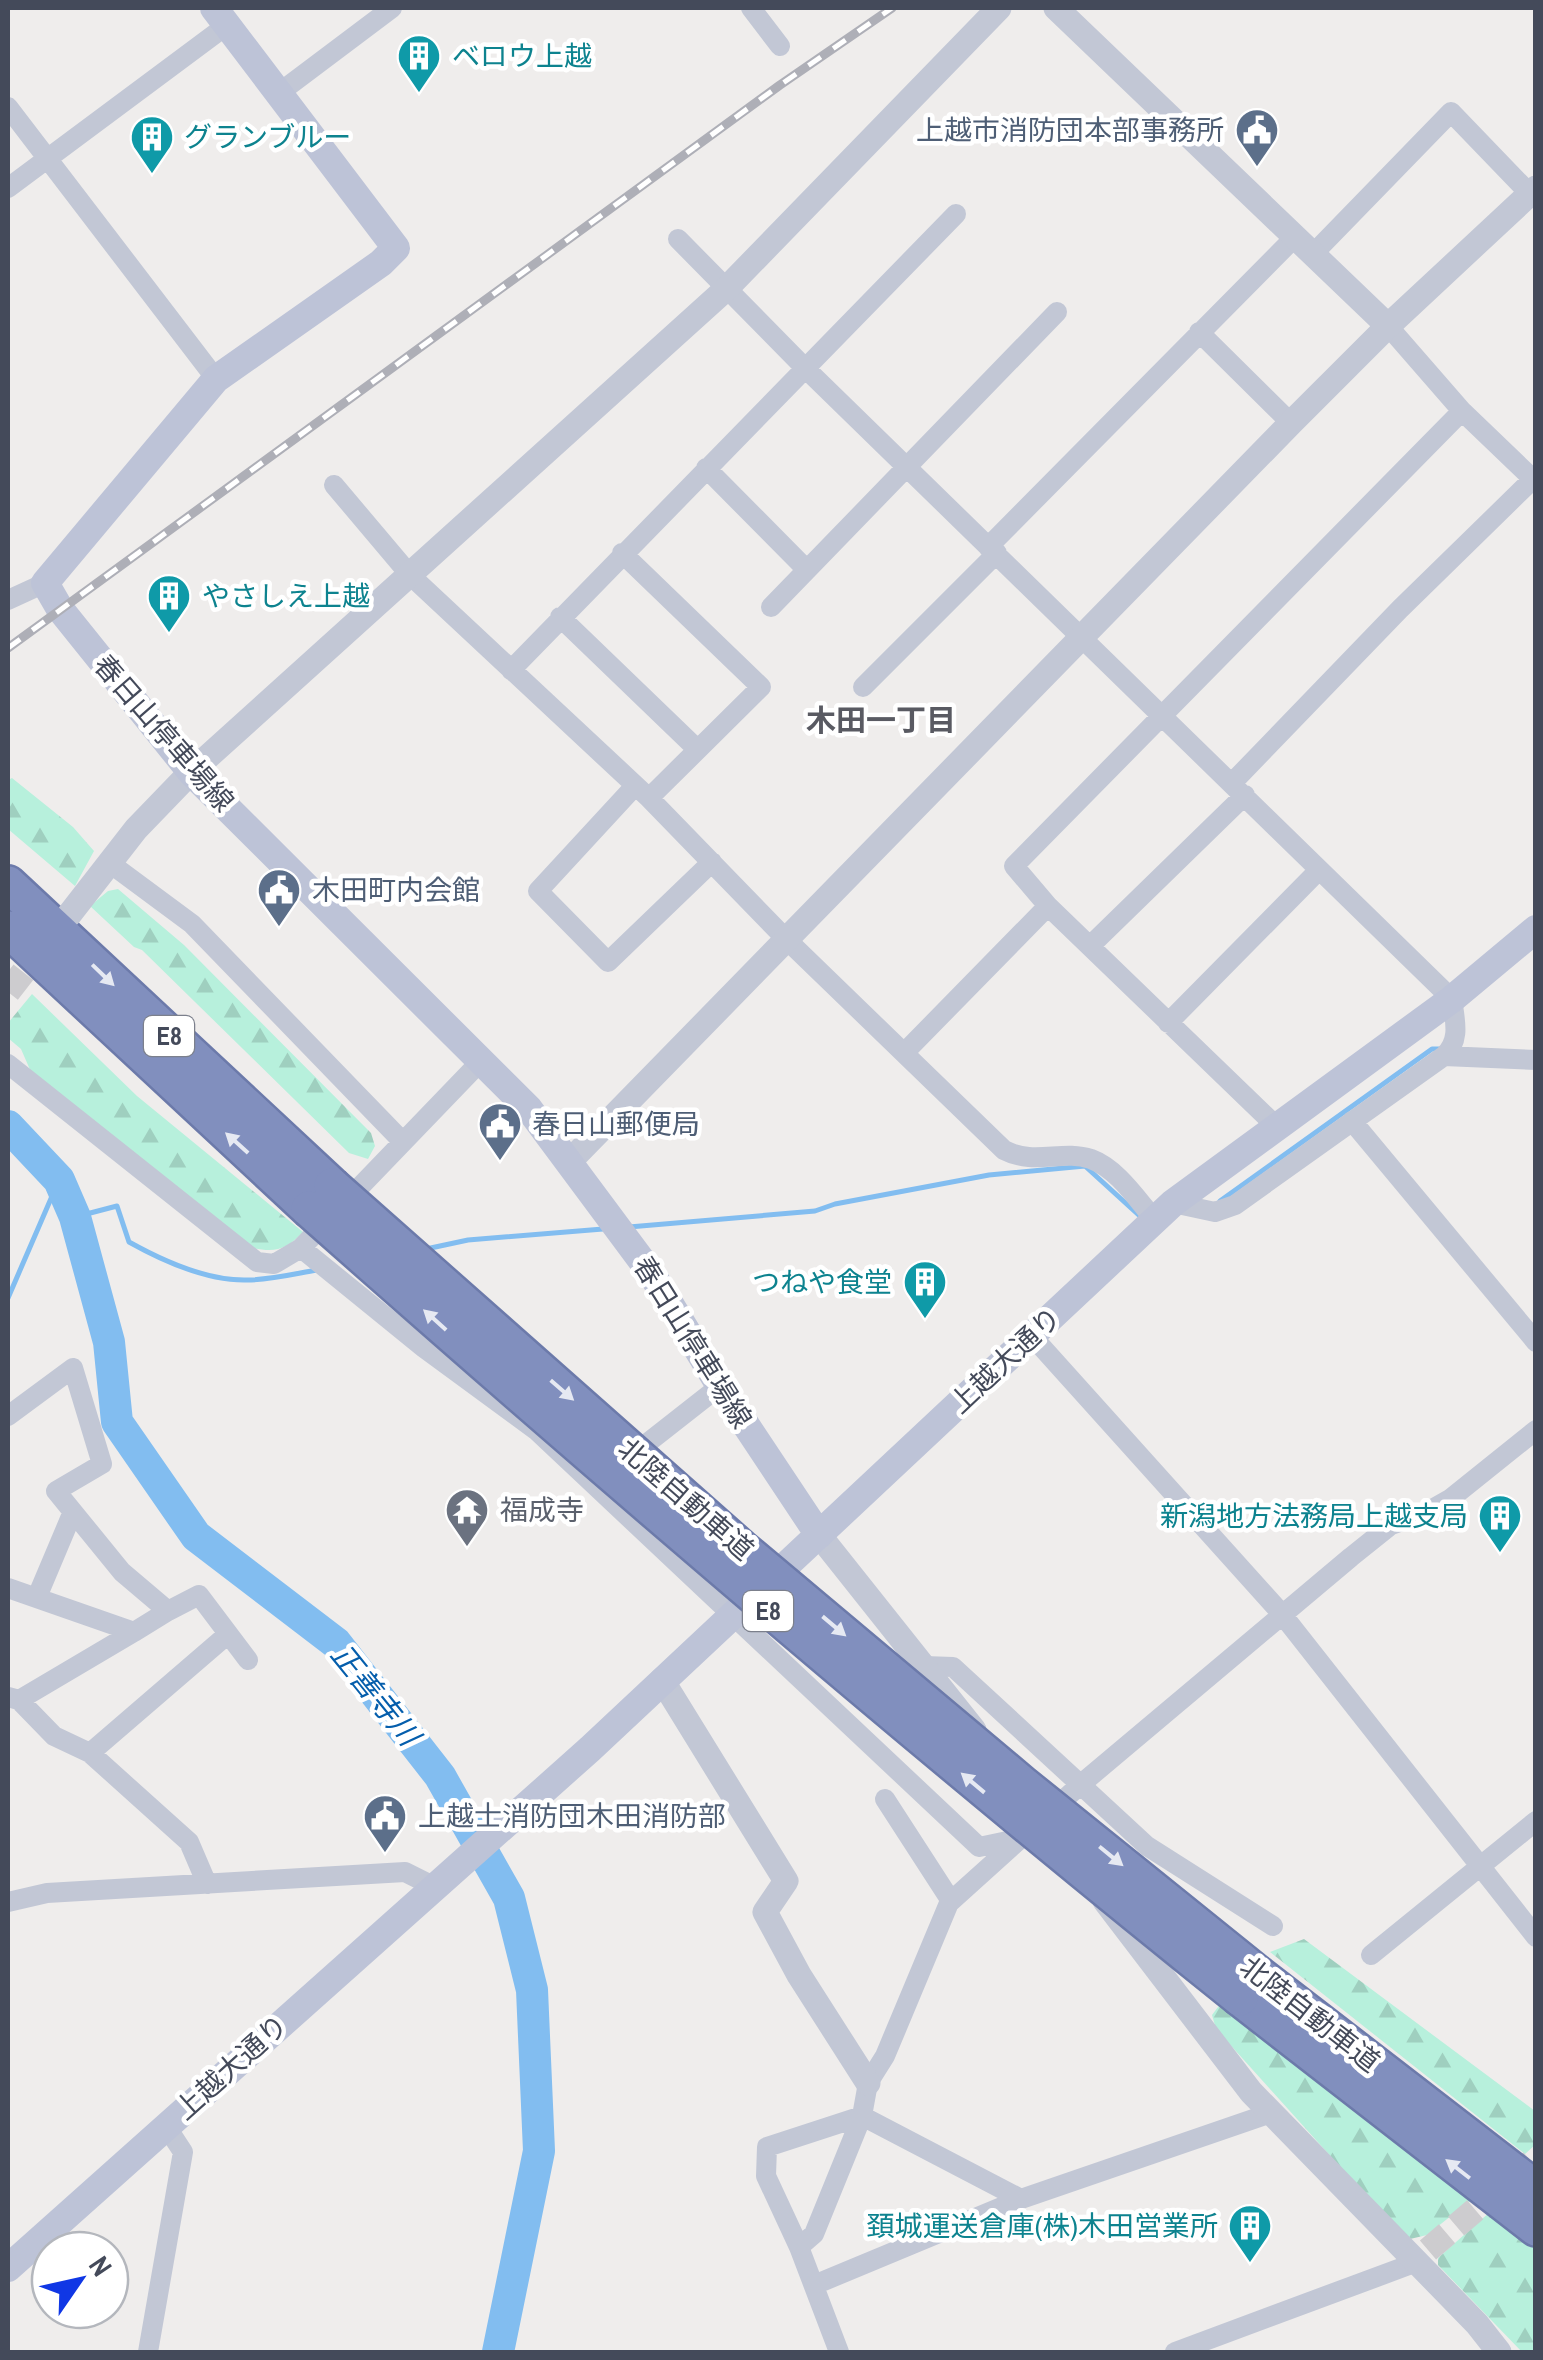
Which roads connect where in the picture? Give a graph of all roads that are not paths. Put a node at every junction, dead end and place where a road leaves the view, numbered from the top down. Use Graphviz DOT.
graph roads {
  1 [pos="392,8"];
  2 [pos="751,8"];
  3 [pos="999,8"];
  4 [pos="1056,8"];
  5 [pos="220,16"];
  6 [pos="780,46"];
  7 [pos="279,94"];
  8 [pos="8,107"];
  9 [pos="45,160"];
  10 [pos="8,188"];
  11 [pos="1533,191"];
  12 [pos="956,214"];
  13 [pos="678,240"];
  14 [pos="1304,246"];
  15 [pos="726,289"];
  16 [pos="1057,312"];
  17 [pos="1388,326"];
  18 [pos="1199,332"];
  19 [pos="804,367"];
  20 [pos="216,380"];
  21 [pos="1462,411"];
  22 [pos="1291,423"];
  23 [pos="706,468"];
  24 [pos="908,468"];
  25 [pos="1534,480"];
  26 [pos="334,485"];
  27 [pos="992,550"];
  28 [pos="622,553"];
  29 [pos="806,570"];
  30 [pos="410,574"];
  31 [pos="45,583"];
  32 [pos="8,600"];
  33 [pos="770,607"];
  34 [pos="560,617"];
  35 [pos="1081,636"];
  36 [pos="511,670"];
  37 [pos="863,687"];
  38 [pos="1162,716"];
  39 [pos="696,749"];
  40 [pos="191,772"];
  41 [pos="1238,789"];
  42 [pos="641,793"];
  43 [pos="712,862"];
  44 [pos="111,864"];
  45 [pos="1319,870"];
  46 [pos="8,884"];
  47 [pos="1048,906"];
  48 [pos="69,914"];
  49 [pos="8,929"];
  50 [pos="1536,929"];
  51 [pos="786,940"];
  52 [pos="1090,946"];
  53 [pos="1452,999"];
  54 [pos="1168,1023"];
  55 [pos="904,1054"];
  56 [pos="1444,1056"];
  57 [pos="482,1060"];
  58 [pos="1536,1060"];
  59 [pos="8,1064"];
  60 [pos="1352,1121"];
  61 [pos="1277,1127"];
  62 [pos="402,1141"];
  63 [pos="570,1162"];
  64 [pos="321,1198"];
  65 [pos="1165,1212"];
  66 [pos="301,1248"];
  67 [pos="1031,1335"];
  68 [pos="1536,1342"];
  69 [pos="720,1386"];
  70 [pos="8,1416"];
  71 [pos="1536,1430"];
  72 [pos="593,1485"];
  73 [pos="72,1514"];
  74 [pos="819,1535"];
  75 [pos="8,1588"];
  76 [pos="37,1597"];
  77 [pos="168,1610"];
  78 [pos="1282,1613"];
  79 [pos="734,1616"];
  80 [pos="134,1632"];
  81 [pos="228,1635"];
  82 [pos="248,1660"];
  83 [pos="924,1666"];
  84 [pos="662,1680"];
  85 [pos="13,1699"];
  86 [pos="90,1753"];
  87 [pos="1080,1785"];
  88 [pos="885,1798"];
  89 [pos="1043,1818"];
  90 [pos="1536,1820"];
  91 [pos="1020,1838"];
  92 [pos="1480,1867"];
  93 [pos="207,1884"];
  94 [pos="434,1886"];
  95 [pos="951,1901"];
  96 [pos="8,1902"];
  97 [pos="1273,1926"];
  98 [pos="1536,1936"];
  99 [pos="1371,1954"];
  100 [pos="1249,1986"];
  101 [pos="868,2083"];
  102 [pos="1272,2113"];
  103 [pos="862,2116"];
  104 [pos="166,2126"];
  105 [pos="1536,2189"];
  106 [pos="1021,2199"];
  107 [pos="1536,2228"];
  108 [pos="798,2247"];
  109 [pos="1422,2256"];
  110 [pos="8,2268"];
  111 [pos="814,2286"];
  112 [pos="148,2352"];
  113 [pos="839,2352"];
  114 [pos="1175,2352"];
  115 [pos="1499,2352"];
  1 -- 7 [label="street"];
  2 -- 6 [label="street"];
  3 -- 15 [label="street"];
  4 -- 14 [label="street"];
  5 -- 7 [label="main road"];
  5 -- 9 [label="street"];
  7 -- 20 [label="main road"];
  8 -- 9 [label="street"];
  9 -- 10 [label="street"];
  9 -- 20 [label="street"];
  11 -- 14 [label="street"];
  11 -- 17 [label="street"];
  12 -- 19 [label="street"];
  13 -- 15 [label="street"];
  14 -- 17 [label="street"];
  14 -- 18 [label="street"];
  15 -- 19 [label="street"];
  15 -- 30 [label="street"];
  16 -- 24 [label="street"];
  17 -- 21 [label="street"];
  17 -- 22 [label="street"];
  18 -- 22 [label="street"];
  18 -- 27 [label="street"];
  19 -- 23 [label="street"];
  19 -- 24 [label="street"];
  20 -- 31 [label="main road"];
  21 -- 25 [label="street"];
  21 -- 38 [label="street"];
  22 -- 35 [label="street"];
  23 -- 28 [label="street"];
  23 -- 29 [label="street"];
  24 -- 27 [label="street"];
  24 -- 29 [label="street"];
  25 -- 41 [label="street"];
  26 -- 30 [label="street"];
  27 -- 35 [label="street"];
  27 -- 37 [label="street"];
  28 -- 34 [label="street"];
  28 -- 39 [label="street"];
  29 -- 33 [label="street"];
  30 -- 36 [label="street"];
  30 -- 40 [label="street"];
  31 -- 32 [label="street"];
  31 -- 40 [label="main road, 春日山停車場線"];
  34 -- 36 [label="street"];
  34 -- 39 [label="street"];
  35 -- 38 [label="street"];
  35 -- 51 [label="street"];
  36 -- 42 [label="street"];
  38 -- 41 [label="street"];
  38 -- 47 [label="street"];
  39 -- 42 [label="street"];
  40 -- 44 [label="street"];
  40 -- 57 [label="main road, 春日山停車場線"];
  41 -- 45 [label="street"];
  41 -- 52 [label="street"];
  42 -- 43 [label="street"];
  42 -- 43 [label="street"];
  43 -- 51 [label="street"];
  44 -- 48 [label="street"];
  44 -- 62 [label="street"];
  45 -- 53 [label="street"];
  45 -- 54 [label="street"];
  46 -- 64 [label="highway, 北陸自動車道 / E8, one-way"];
  47 -- 52 [label="street"];
  47 -- 55 [label="street"];
  64 -- 49 [label="highway, 北陸自動車道 / E8, one-way"];
  50 -- 53 [label="main road, 上越大通り"];
  51 -- 55 [label="street"];
  51 -- 63 [label="street"];
  52 -- 54 [label="street"];
  53 -- 56 [label="street"];
  53 -- 61 [label="main road, 上越大通り"];
  54 -- 61 [label="street"];
  55 -- 65 [label="street"];
  56 -- 58 [label="street"];
  56 -- 60 [label="street"];
  57 -- 62 [label="street"];
  57 -- 63 [label="main road, 春日山停車場線"];
  59 -- 66 [label="street"];
  60 -- 65 [label="street"];
  60 -- 68 [label="street"];
  61 -- 65 [label="main road, 上越大通り"];
  62 -- 66 [label="street"];
  63 -- 69 [label="main road, 春日山停車場線"];
  64 -- 100 [label="highway, 北陸自動車道 / E8, bridge"];
  65 -- 67 [label="main road, 上越大通り"];
  66 -- 72 [label="street"];
  67 -- 74 [label="main road, 上越大通り"];
  67 -- 78 [label="street"];
  69 -- 72 [label="street"];
  69 -- 74 [label="main road, 春日山停車場線"];
  70 -- 73 [label="street"];
  71 -- 78 [label="street"];
  72 -- 79 [label="street"];
  73 -- 76 [label="street"];
  73 -- 77 [label="street"];
  74 -- 79 [label="main road, 上越大通り"];
  74 -- 83 [label="street"];
  75 -- 76 [label="street"];
  76 -- 80 [label="street"];
  77 -- 80 [label="street"];
  77 -- 81 [label="street"];
  78 -- 87 [label="street"];
  78 -- 92 [label="street"];
  79 -- 84 [label="main road, 上越大通り"];
  79 -- 91 [label="street"];
  80 -- 85 [label="street"];
  81 -- 82 [label="street"];
  81 -- 86 [label="street"];
  83 -- 87 [label="street"];
  83 -- 89 [label="street"];
  84 -- 94 [label="main road, 上越大通り"];
  84 -- 101 [label="street"];
  85 -- 86 [label="street"];
  86 -- 93 [label="street"];
  87 -- 89 [label="street"];
  87 -- 97 [label="street"];
  88 -- 95 [label="street"];
  89 -- 91 [label="street"];
  89 -- 102 [label="street"];
  90 -- 92 [label="street"];
  91 -- 95 [label="street"];
  92 -- 98 [label="street"];
  92 -- 99 [label="street"];
  93 -- 94 [label="street"];
  93 -- 96 [label="street"];
  94 -- 104 [label="main road, 上越大通り"];
  95 -- 101 [label="street"];
  100 -- 105 [label="highway, 北陸自動車道 / E8"];
  107 -- 100 [label="highway, 北陸自動車道 / E8, one-way"];
  101 -- 103 [label="street"];
  102 -- 106 [label="street"];
  102 -- 109 [label="street"];
  103 -- 106 [label="street"];
  103 -- 108 [label="street"];
  103 -- 108 [label="street"];
  104 -- 110 [label="main road, 上越大通り"];
  104 -- 112 [label="street"];
  106 -- 111 [label="street"];
  108 -- 111 [label="street"];
  109 -- 114 [label="street"];
  109 -- 115 [label="street"];
  111 -- 113 [label="street"];
}
